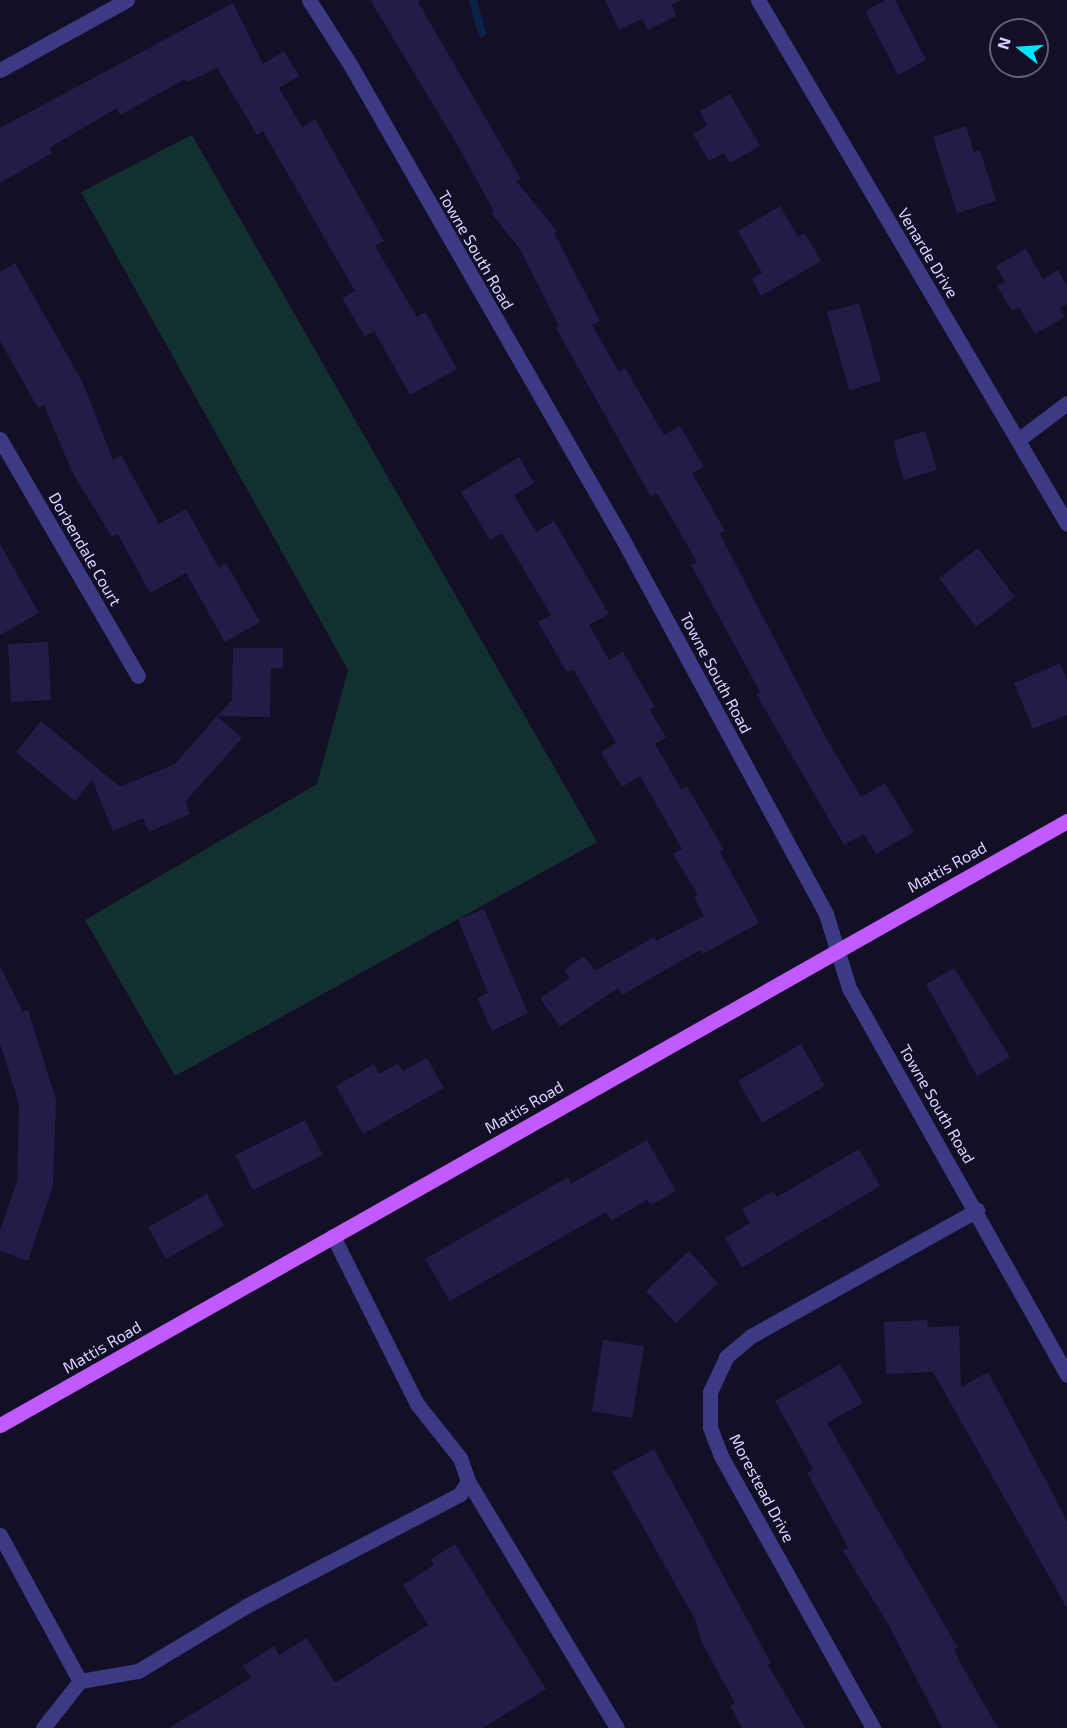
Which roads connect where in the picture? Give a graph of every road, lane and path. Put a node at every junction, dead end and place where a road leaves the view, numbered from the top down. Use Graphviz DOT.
graph roads {
  1 [pos="127,0"];
  2 [pos="309,0"];
  3 [pos="758,0"];
  4 [pos="0,70"];
  5 [pos="1067,404"];
  6 [pos="0,439"];
  7 [pos="1018,440"];
  8 [pos="1067,524"];
  9 [pos="138,676"];
  10 [pos="1067,820"];
  11 [pos="837,950"];
  12 [pos="977,1209"];
  13 [pos="333,1236"];
  14 [pos="1067,1376"];
  15 [pos="0,1425"];
  16 [pos="468,1481"];
  17 [pos="0,1535"];
  18 [pos="80,1681"];
  19 [pos="43,1728"];
  20 [pos="617,1728"];
  21 [pos="873,1728"];
  1 -- 4 [label="street"];
  2 -- 11 [label="street, Towne South Road"];
  3 -- 7 [label="street, Venarde Drive"];
  5 -- 7 [label="street"];
  6 -- 9 [label="street, Dorbendale Court"];
  7 -- 8 [label="street, Venarde Drive"];
  10 -- 11 [label="main road, Mattis Road"];
  11 -- 12 [label="street, Towne South Road"];
  11 -- 13 [label="main road, Mattis Road"];
  12 -- 14 [label="street, Towne South Road"];
  12 -- 21 [label="street, Morestead Drive"];
  13 -- 15 [label="main road, Mattis Road"];
  13 -- 16 [label="street"];
  16 -- 18 [label="street"];
  16 -- 20 [label="street"];
  17 -- 18 [label="street"];
  18 -- 19 [label="street"];
}
